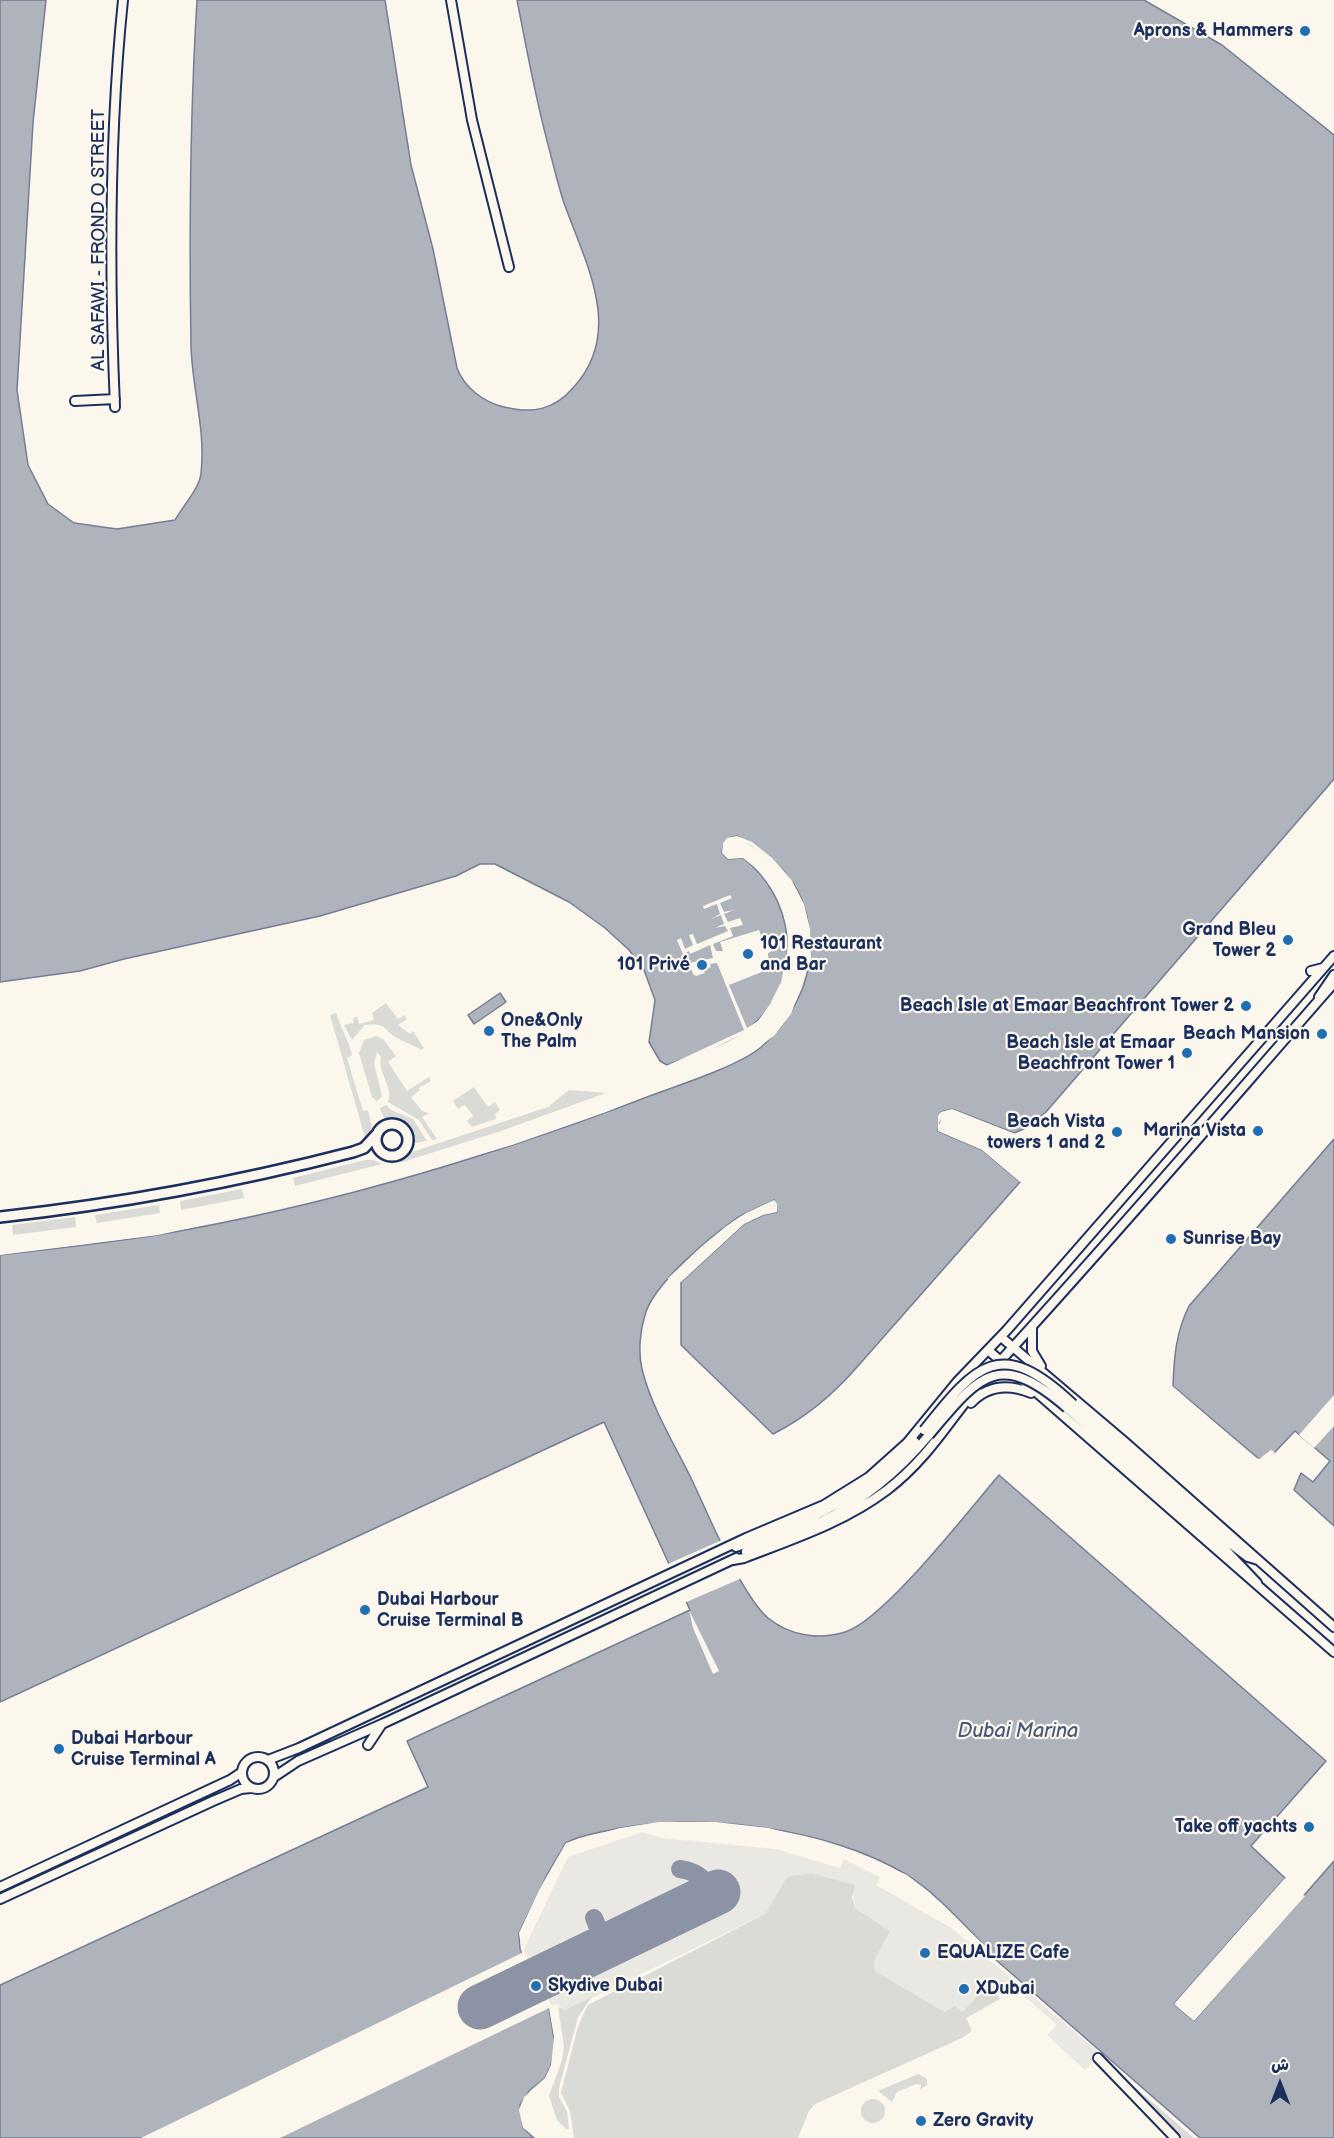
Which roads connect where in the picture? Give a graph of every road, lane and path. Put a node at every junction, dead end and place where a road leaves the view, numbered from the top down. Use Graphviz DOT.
graph roads {
  1 [pos="123,0"];
  2 [pos="451,0"];
  3 [pos="509,267"];
  4 [pos="75,400"];
  5 [pos="1334,956"];
  6 [pos="1323,968"];
  7 [pos="1311,971"];
  8 [pos="1334,975"];
  9 [pos="1334,983"];
  10 [pos="1318,1001"];
  11 [pos="376,1135"];
  12 [pos="1173,1142"];
  13 [pos="353,1152"];
  14 [pos="383,1154"];
  15 [pos="1171,1168"];
  16 [pos="0,1217"];
  17 [pos="1032,1326"];
  18 [pos="1000,1337"];
  19 [pos="1012,1348"];
  20 [pos="988,1350"];
  21 [pos="1000,1361"];
  22 [pos="1056,1382"];
  23 [pos="1039,1396"];
  24 [pos="1070,1406"];
  25 [pos="962,1408"];
  26 [pos="927,1433"];
  27 [pos="1125,1442"];
  28 [pos="1138,1444"];
  29 [pos="1146,1500"];
  30 [pos="1161,1502"];
  31 [pos="726,1548"];
  32 [pos="1260,1551"];
  33 [pos="733,1560"];
  34 [pos="1263,1562"];
  35 [pos="1241,1573"];
  36 [pos="1242,1584"];
  37 [pos="1257,1587"];
  38 [pos="1334,1627"];
  39 [pos="1334,1652"];
  40 [pos="410,1697"];
  41 [pos="412,1710"];
  42 [pos="382,1724"];
  43 [pos="368,1745"];
  44 [pos="268,1760"];
  45 [pos="242,1772"];
  46 [pos="274,1777"];
  47 [pos="251,1788"];
  48 [pos="0,1887"];
  49 [pos="0,1899"];
  50 [pos="1098,2058"];
  51 [pos="1175,2138"];
  1 -- 4 [label="street, AL SAFAWI - FROND O STREET"];
  2 -- 3 [label="street"];
  5 -- 6 [label="street"];
  6 -- 7 [label="street"];
  6 -- 12 [label="street"];
  8 -- 10 [label="street"];
  9 -- 10 [label="street"];
  10 -- 15 [label="street"];
  11 -- 13 [label="main road"];
  11 -- 14 [label="main road"];
  11 -- 14 [label="main road"];
  12 -- 15 [label="street"];
  12 -- 18 [label="street"];
  13 -- 14 [label="main road"];
  13 -- 16 [label="main road"];
  15 -- 17 [label="street"];
  17 -- 19 [label="street"];
  17 -- 22 [label="street"];
  18 -- 19 [label="street"];
  18 -- 20 [label="street"];
  19 -- 21 [label="street"];
  19 -- 22 [label="street"];
  20 -- 21 [label="street"];
  20 -- 31 [label="street"];
  21 -- 23 [label="street"];
  21 -- 25 [label="street"];
  22 -- 27 [label="street"];
  23 -- 25 [label="street"];
  23 -- 30 [label="street"];
  24 -- 26 [label="street, bridge"];
  24 -- 34 [label="street"];
  24 -- 37 [label="street"];
  25 -- 33 [label="street"];
  26 -- 31 [label="street"];
  26 -- 33 [label="street"];
  27 -- 28 [label="street"];
  27 -- 34 [label="street"];
  29 -- 30 [label="street"];
  30 -- 35 [label="street"];
  31 -- 40 [label="street"];
  32 -- 34 [label="street"];
  33 -- 41 [label="street"];
  34 -- 38 [label="street"];
  35 -- 36 [label="street"];
  35 -- 37 [label="street"];
  37 -- 39 [label="street"];
  40 -- 41 [label="street"];
  40 -- 44 [label="street"];
  41 -- 42 [label="street"];
  42 -- 43 [label="street"];
  42 -- 46 [label="street"];
  44 -- 45 [label="street"];
  44 -- 46 [label="street"];
  45 -- 47 [label="street"];
  45 -- 48 [label="street"];
  46 -- 47 [label="street"];
  47 -- 49 [label="street"];
  50 -- 51 [label="street"];
}
